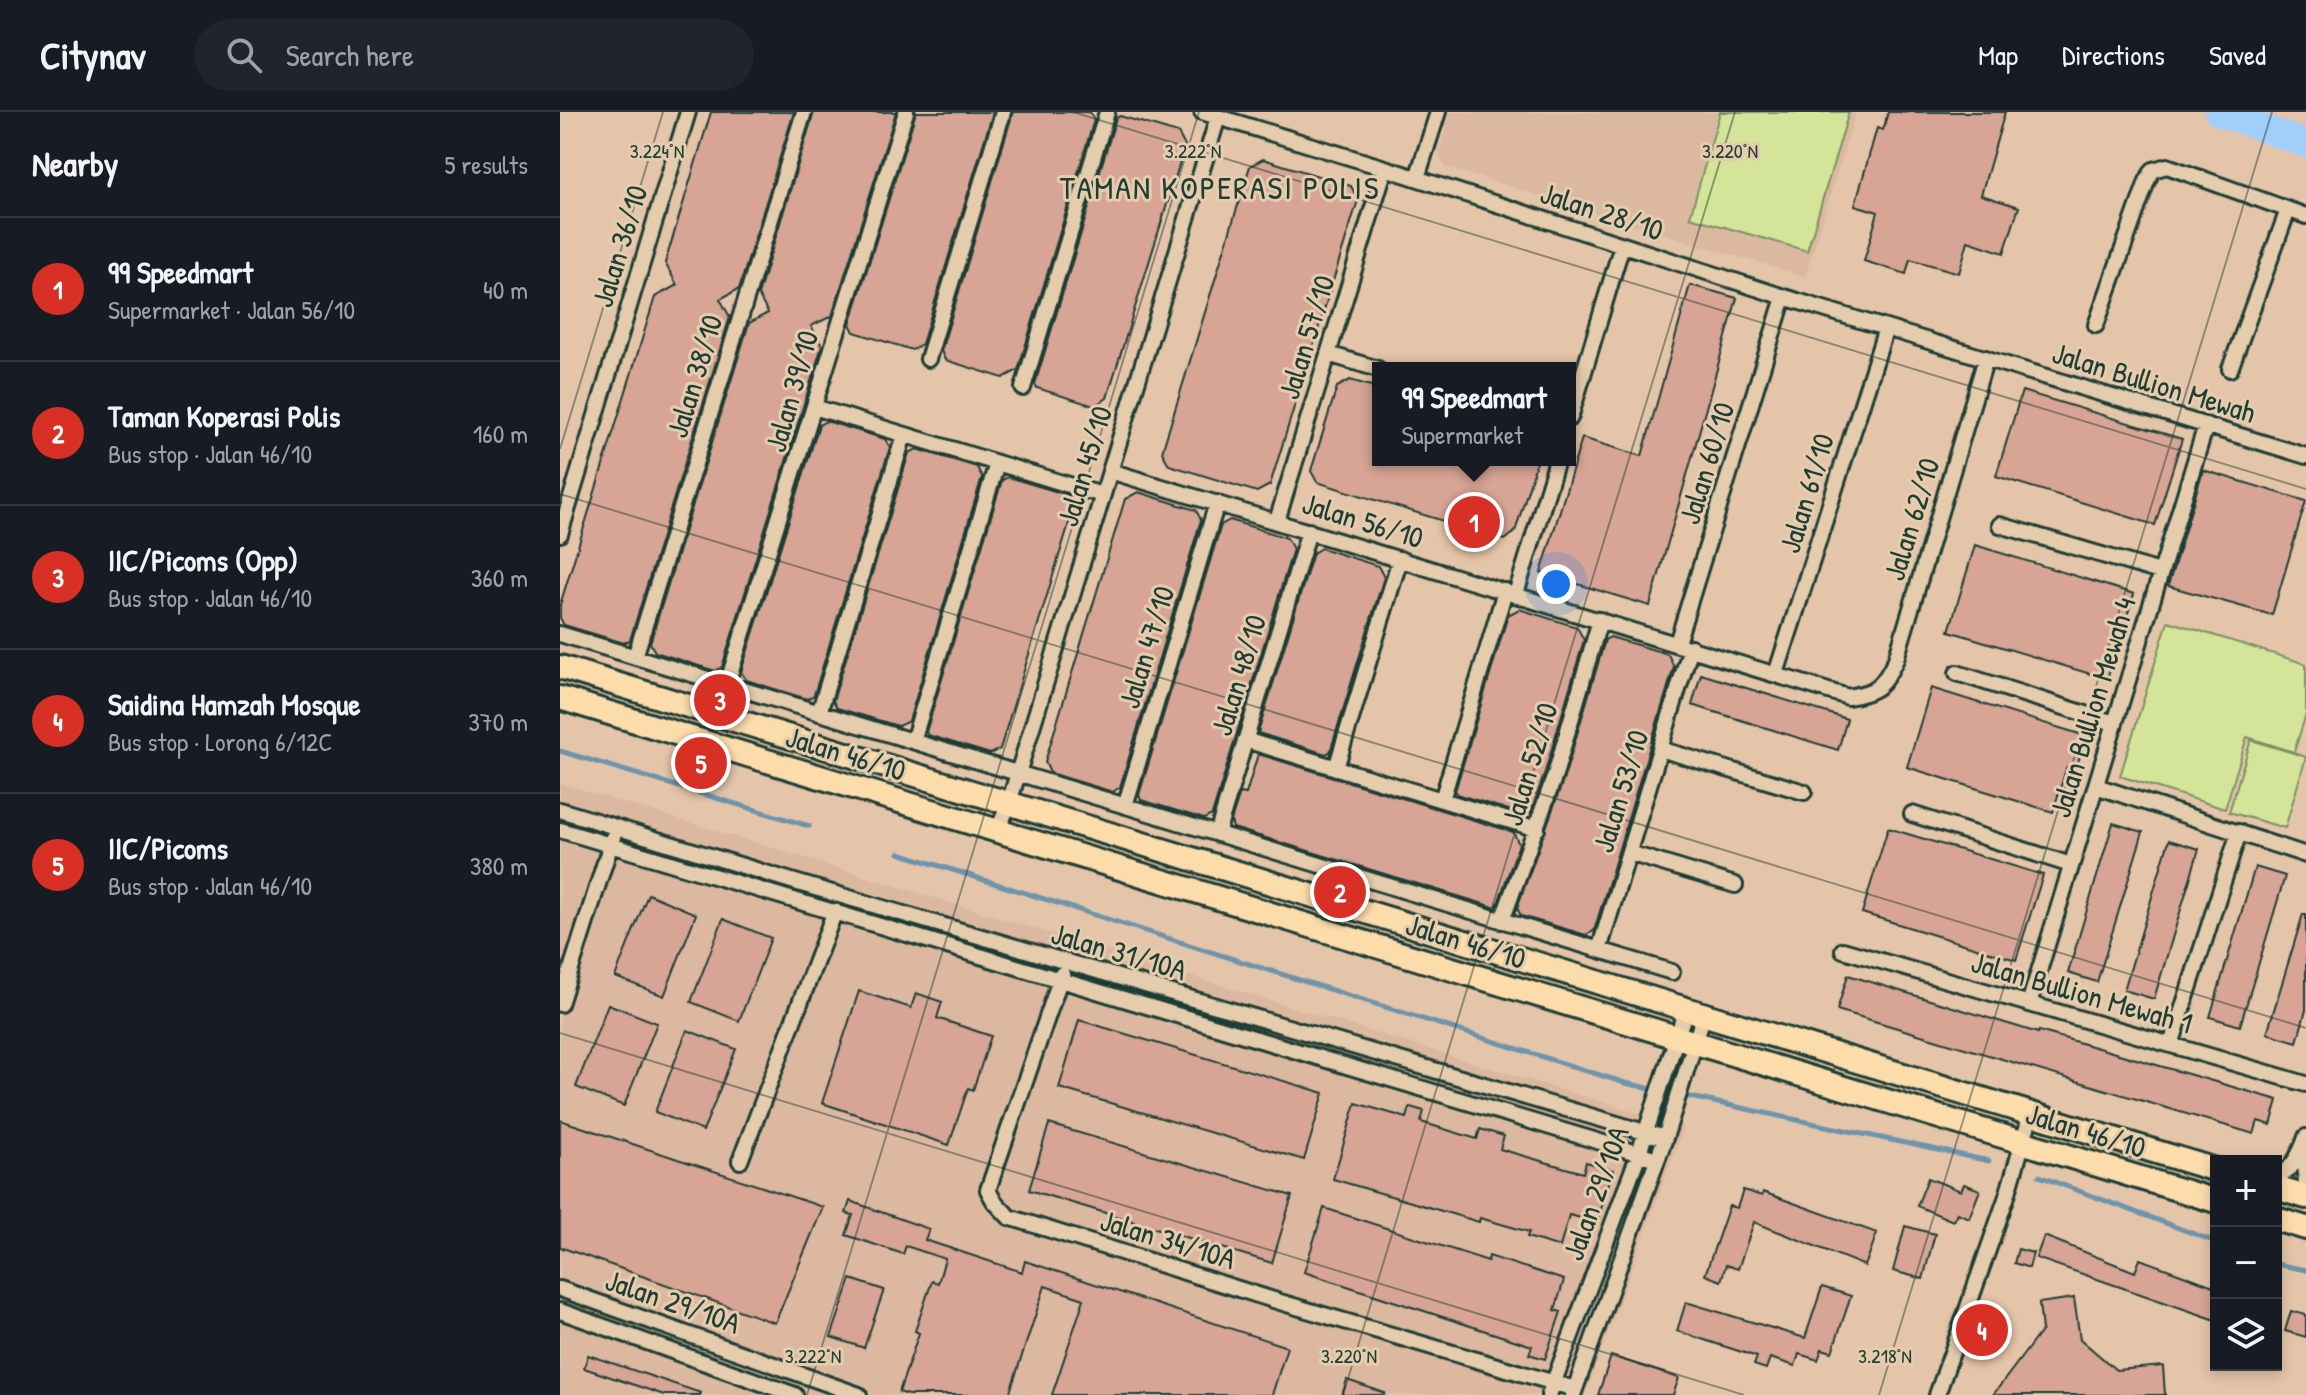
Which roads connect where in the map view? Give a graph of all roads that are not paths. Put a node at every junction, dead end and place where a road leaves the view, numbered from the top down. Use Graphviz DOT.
graph roads {
  1 [pos="688,112"];
  2 [pos="804,112"];
  3 [pos="906,112"];
  4 [pos="1003,112"];
  5 [pos="1107,112"];
  6 [pos="1202,112"];
  7 [pos="1438,112"];
  8 [pos="1218,117"];
  9 [pos="1385,168"];
  10 [pos="1417,178"];
  11 [pos="2288,210"];
  12 [pos="2306,216"];
  13 [pos="1622,245"];
  14 [pos="1784,297"];
  15 [pos="2096,325"];
  16 [pos="1886,328"];
  17 [pos="1328,354"];
  18 [pos="1986,358"];
  19 [pos="928,359"];
  20 [pos="1372,367"];
  21 [pos="2230,369"];
  22 [pos="1023,388"];
  23 [pos="1576,398"];
  24 [pos="814,407"];
  25 [pos="2206,425"];
  26 [pos="904,435"];
  27 [pos="2306,456"];
  28 [pos="997,463"];
  29 [pos="1555,466"];
  30 [pos="1110,471"];
  31 [pos="1102,495"];
  32 [pos="1217,503"];
  33 [pos="1277,521"];
  34 [pos="2000,525"];
  35 [pos="1309,531"];
  36 [pos="560,534"];
  37 [pos="1400,559"];
  38 [pos="2160,572"];
  39 [pos="1511,593"];
  40 [pos="1600,620"];
  41 [pos="560,634"];
  42 [pos="1684,645"];
  43 [pos="635,657"];
  44 [pos="560,667"];
  45 [pos="1957,673"];
  46 [pos="1776,674"];
  47 [pos="727,684"];
  48 [pos="1876,690"];
  49 [pos="560,698"];
  50 [pos="819,713"];
  51 [pos="2114,723"];
  52 [pos="1245,740"];
  53 [pos="913,741"];
  54 [pos="1660,749"];
  55 [pos="1336,768"];
  56 [pos="1018,773"];
  57 [pos="2096,786"];
  58 [pos="1804,792"];
  59 [pos="1442,800"];
  60 [pos="1009,803"];
  61 [pos="1125,806"];
  62 [pos="560,810"];
  63 [pos="1912,814"];
  64 [pos="616,828"];
  65 [pos="1537,829"];
  66 [pos="560,830"];
  67 [pos="998,830"];
  68 [pos="2239,832"];
  69 [pos="1217,834"];
  70 [pos="610,845"];
  71 [pos="1629,853"];
  72 [pos="2306,855"];
  73 [pos="2071,865"];
  74 [pos="1735,885"];
  75 [pos="835,911"];
  76 [pos="1502,921"];
  77 [pos="1599,950"];
  78 [pos="1843,950"];
  79 [pos="1067,962"];
  80 [pos="1672,972"];
  81 [pos="1060,980"];
  82 [pos="560,1004"];
  83 [pos="2029,1004"];
  84 [pos="1695,1011"];
  85 [pos="1686,1039"];
  86 [pos="2171,1045"];
  87 [pos="2306,1084"];
  88 [pos="2031,1114"];
  89 [pos="1646,1132"];
  90 [pos="1665,1138"];
  91 [pos="2023,1142"];
  92 [pos="2304,1143"];
  93 [pos="1639,1153"];
  94 [pos="1657,1159"];
  95 [pos="740,1161"];
  96 [pos="2210,1168"];
  97 [pos="2282,1176"];
  98 [pos="2306,1183"];
  99 [pos="2282,1190"];
  100 [pos="2306,1197"];
  101 [pos="2210,1199"];
  102 [pos="2282,1221"];
  103 [pos="2306,1228"];
  104 [pos="560,1289"];
  105 [pos="560,1311"];
  106 [pos="1552,1389"];
  107 [pos="1574,1392"];
  108 [pos="795,1395"];
  109 [pos="859,1395"];
  110 [pos="1937,1395"];
  1 -- 36 [label="street, Jalan 36/10"];
  2 -- 43 [label="street, Jalan 38/10"];
  3 -- 24 [label="street, Jalan 39/10"];
  4 -- 19 [label="street"];
  5 -- 22 [label="street"];
  6 -- 8 [label="street, Jalan 28/10"];
  7 -- 10 [label="street"];
  8 -- 9 [label="street, Jalan 28/10"];
  8 -- 30 [label="street, Jalan 45/10"];
  9 -- 10 [label="street, Jalan 28/10"];
  9 -- 17 [label="street, Jalan 57/10"];
  10 -- 13 [label="street, Jalan 28/10"];
  11 -- 12 [label="street"];
  11 -- 15 [label="street"];
  11 -- 21 [label="street"];
  13 -- 14 [label="street, Jalan 28/10"];
  13 -- 23 [label="street"];
  14 -- 16 [label="street, Jalan 28/10"];
  14 -- 42 [label="street, Jalan 60/10"];
  16 -- 18 [label="street, Jalan 28/10"];
  16 -- 46 [label="street, Jalan 61/10"];
  17 -- 20 [label="street"];
  17 -- 33 [label="street, Jalan 57/10"];
  18 -- 25 [label="street, Jalan Bullion Mewah"];
  18 -- 48 [label="street, Jalan 62/10"];
  24 -- 26 [label="street"];
  24 -- 47 [label="street, Jalan 39/10"];
  25 -- 27 [label="street, Jalan Bullion Mewah"];
  25 -- 38 [label="street, Jalan Bullion Mewah 4"];
  26 -- 28 [label="street"];
  26 -- 50 [label="street"];
  28 -- 31 [label="street"];
  28 -- 53 [label="street"];
  29 -- 39 [label="street"];
  30 -- 31 [label="street, Jalan 45/10"];
  30 -- 32 [label="street, Jalan 56/10"];
  31 -- 56 [label="street, Jalan 45/10"];
  32 -- 33 [label="street, Jalan 56/10"];
  32 -- 61 [label="street, Jalan 47/10"];
  33 -- 35 [label="street, Jalan 56/10"];
  34 -- 38 [label="street"];
  35 -- 37 [label="street, Jalan 56/10"];
  35 -- 52 [label="street, Jalan 48/10"];
  37 -- 39 [label="street, Jalan 56/10"];
  37 -- 55 [label="street"];
  38 -- 51 [label="street, Jalan Bullion Mewah 4"];
  39 -- 40 [label="street, Jalan 56/10"];
  39 -- 59 [label="street"];
  40 -- 42 [label="street, Jalan 56/10"];
  40 -- 65 [label="street, Jalan 52/10"];
  41 -- 43 [label="street, Jalan 46/10"];
  42 -- 46 [label="street, Jalan 56/10"];
  42 -- 54 [label="street, Jalan 53/10"];
  43 -- 47 [label="street, Jalan 46/10"];
  44 -- 60 [label="main road, Jalan 46/10"];
  45 -- 51 [label="street"];
  46 -- 48 [label="street, Jalan 56/10"];
  47 -- 50 [label="street, Jalan 46/10"];
  49 -- 67 [label="main road, Jalan 46/10"];
  50 -- 53 [label="street, Jalan 46/10"];
  51 -- 57 [label="street, Jalan Bullion Mewah 4"];
  52 -- 55 [label="street"];
  52 -- 69 [label="street, Jalan 48/10"];
  53 -- 56 [label="street, Jalan 46/10"];
  54 -- 58 [label="street"];
  54 -- 71 [label="street, Jalan 53/10"];
  55 -- 59 [label="street"];
  56 -- 60 [label="street, Jalan 45/10"];
  56 -- 61 [label="street, Jalan 46/10"];
  57 -- 68 [label="street"];
  57 -- 73 [label="street, Jalan Bullion Mewah 4"];
  59 -- 65 [label="street"];
  60 -- 67 [label="street, Jalan 45/10"];
  60 -- 84 [label="main road, Jalan 46/10"];
  61 -- 69 [label="street, Jalan 46/10"];
  62 -- 64 [label="street, Jalan 31/10A"];
  63 -- 73 [label="street"];
  64 -- 70 [label="street"];
  64 -- 79 [label="street, Jalan 31/10A"];
  65 -- 76 [label="street, Jalan 52/10"];
  66 -- 70 [label="street, Jalan 31/10A"];
  67 -- 85 [label="main road, Jalan 46/10"];
  68 -- 72 [label="street"];
  68 -- 86 [label="street"];
  69 -- 76 [label="street, Jalan 46/10"];
  70 -- 75 [label="street, Jalan 31/10A"];
  70 -- 82 [label="street"];
  71 -- 74 [label="street"];
  71 -- 77 [label="street, Jalan 53/10"];
  73 -- 83 [label="street, Jalan Bullion Mewah 4"];
  75 -- 81 [label="street, Jalan 31/10A"];
  75 -- 95 [label="street"];
  76 -- 77 [label="street, Jalan 46/10"];
  77 -- 80 [label="street, Jalan 46/10"];
  78 -- 83 [label="street, Jalan Bullion Mewah 1"];
  79 -- 81 [label="street, Jalan 34/10A"];
  79 -- 89 [label="street, Jalan 31/10A"];
  81 -- 93 [label="street, Jalan 31/10A"];
  81 -- 106 [label="street, Jalan 34/10A"];
  83 -- 86 [label="street, Jalan Bullion Mewah 1"];
  84 -- 85 [label="street, Jalan 29/10A"];
  84 -- 88 [label="main road, Jalan 46/10"];
  85 -- 89 [label="street, Jalan 29/10A"];
  85 -- 90 [label="street, Jalan 29/10A"];
  85 -- 91 [label="main road, Jalan 46/10"];
  86 -- 87 [label="street, Jalan Bullion Mewah 1"];
  88 -- 91 [label="street"];
  88 -- 96 [label="main road, Jalan 46/10"];
  89 -- 90 [label="street, Jalan 31/10A"];
  89 -- 93 [label="street, Jalan 29/10A"];
  90 -- 94 [label="street, Jalan 29/10A"];
  91 -- 101 [label="main road, Jalan 46/10"];
  91 -- 110 [label="street"];
  92 -- 97 [label="street"];
  92 -- 98 [label="street"];
  93 -- 94 [label="street, Jalan 31/10A"];
  93 -- 106 [label="street, Jalan 29/10A"];
  94 -- 107 [label="street, Jalan 29/10A"];
  99 -- 100 [label="main road"];
  102 -- 103 [label="main road"];
  104 -- 109 [label="street, Jalan 29/10A"];
  105 -- 108 [label="street, Jalan 29/10A"];
  106 -- 107 [label="street, Jalan 34/10A"];
}
